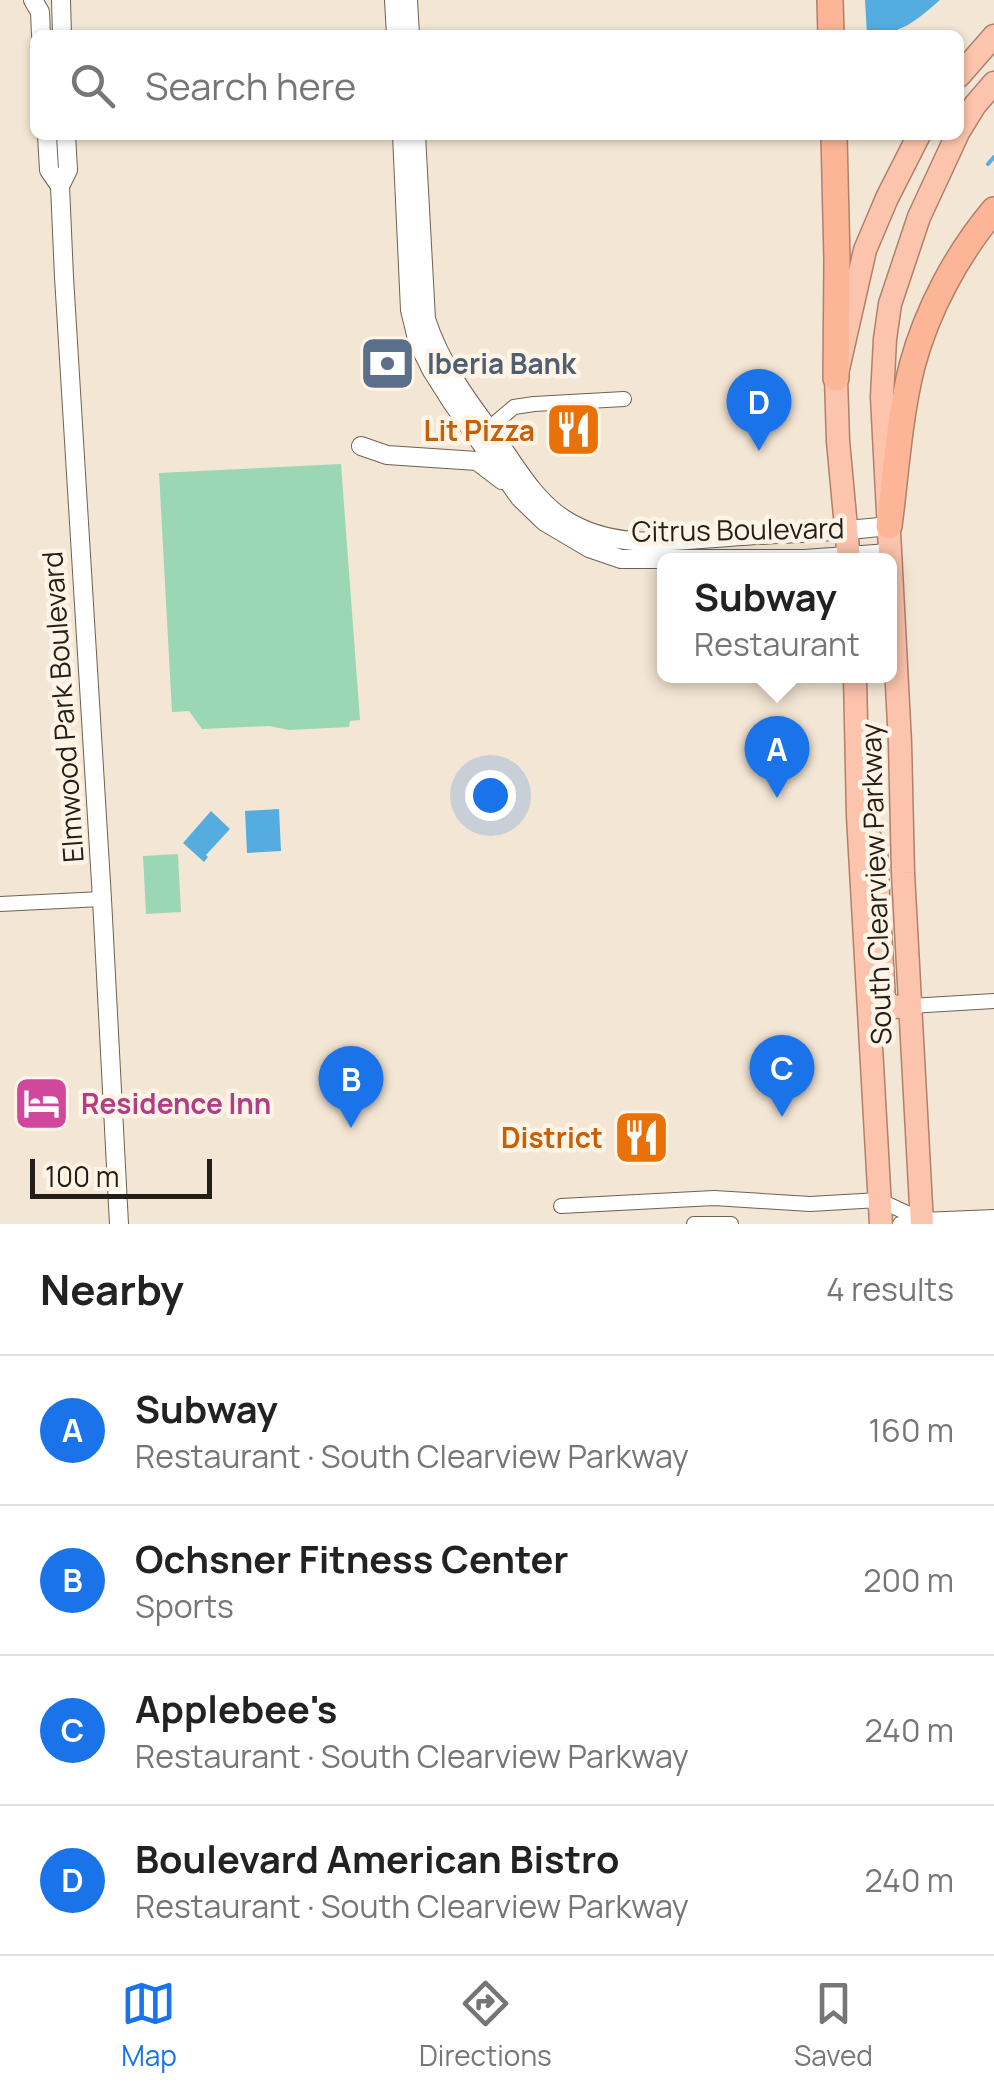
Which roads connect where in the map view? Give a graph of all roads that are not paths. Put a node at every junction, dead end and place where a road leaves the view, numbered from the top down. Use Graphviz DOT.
graph roads {
  1 [pos="33,0"];
  2 [pos="52,0"];
  3 [pos="61,0"];
  4 [pos="394,0"];
  5 [pos="408,0"];
  6 [pos="830,0"];
  7 [pos="41,30"];
  8 [pos="61,30"];
  9 [pos="62,30"];
  10 [pos="396,30"];
  11 [pos="410,30"];
  12 [pos="831,30"];
  13 [pos="994,36"];
  14 [pos="964,70"];
  15 [pos="994,83"];
  16 [pos="964,123"];
  17 [pos="47,140"];
  18 [pos="66,140"];
  19 [pos="402,140"];
  20 [pos="416,140"];
  21 [pos="834,140"];
  22 [pos="917,140"];
  23 [pos="955,140"];
  24 [pos="60,186"];
  25 [pos="994,210"];
  26 [pos="836,378"];
  27 [pos="624,399"];
  28 [pos="488,429"];
  29 [pos="360,446"];
  30 [pos="515,491"];
  31 [pos="889,526"];
  32 [pos="847,531"];
  33 [pos="849,553"];
  34 [pos="890,553"];
  35 [pos="657,559"];
  36 [pos="855,683"];
  37 [pos="896,683"];
  38 [pos="858,816"];
  39 [pos="102,899"];
  40 [pos="0,904"];
  41 [pos="994,1001"];
  42 [pos="910,1006"];
  43 [pos="878,1200"];
  44 [pos="561,1206"];
  45 [pos="994,1217"];
  46 [pos="915,1223"];
  47 [pos="119,1224"];
  48 [pos="694,1224"];
  49 [pos="731,1224"];
  50 [pos="881,1224"];
  1 -- 7 [label="street"];
  2 -- 8 [label="street"];
  3 -- 9 [label="street"];
  4 -- 10 [label="street"];
  5 -- 11 [label="street"];
  6 -- 12 [label="highway"];
  13 -- 14 [label="highway"];
  15 -- 16 [label="highway, South Clearview Parkway"];
  17 -- 24 [label="street, Elmwood Park Boulevard"];
  18 -- 24 [label="street, Elmwood Park Boulevard"];
  19 -- 30 [label="street, Citrus Boulevard"];
  20 -- 28 [label="street, Citrus Boulevard"];
  21 -- 26 [label="highway"];
  22 -- 26 [label="highway"];
  23 -- 31 [label="highway, South Clearview Parkway"];
  24 -- 39 [label="street, Elmwood Park Boulevard"];
  25 -- 31 [label="highway"];
  26 -- 32 [label="highway"];
  27 -- 28 [label="street"];
  28 -- 32 [label="street, Citrus Boulevard"];
  29 -- 30 [label="street"];
  30 -- 35 [label="street, Citrus Boulevard"];
  31 -- 32 [label="street, Citrus Boulevard"];
  31 -- 34 [label="highway, South Clearview Parkway"];
  32 -- 33 [label="highway"];
  36 -- 38 [label="highway, South Clearview Parkway"];
  37 -- 42 [label="highway, South Clearview Parkway"];
  38 -- 42 [label="highway"];
  38 -- 43 [label="highway, South Clearview Parkway"];
  39 -- 40 [label="street"];
  39 -- 47 [label="street, Elmwood Park Boulevard"];
  41 -- 42 [label="street"];
  42 -- 46 [label="highway, South Clearview Parkway"];
  43 -- 44 [label="street"];
  43 -- 46 [label="street"];
  43 -- 50 [label="highway, South Clearview Parkway"];
  45 -- 46 [label="street"];
  48 -- 49 [label="street"];
}
